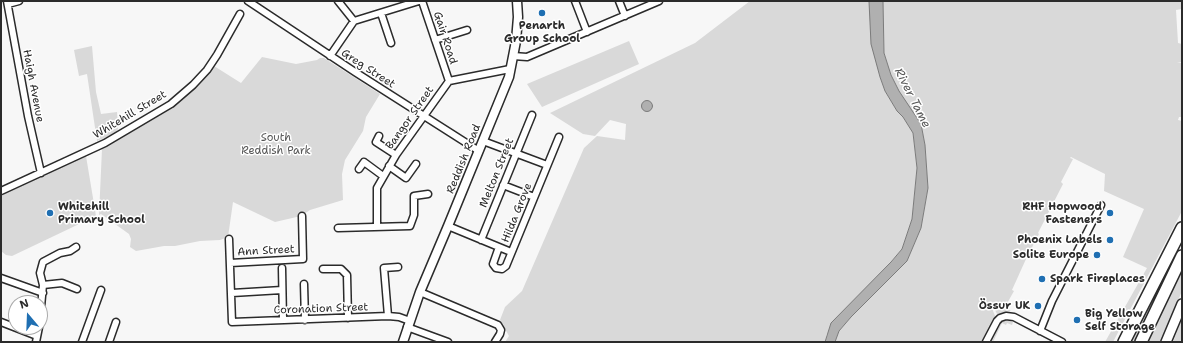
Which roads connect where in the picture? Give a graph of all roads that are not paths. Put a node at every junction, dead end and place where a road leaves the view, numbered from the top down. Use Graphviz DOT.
graph roads {
  1 [pos="19,1"];
  2 [pos="248,1"];
  3 [pos="338,1"];
  4 [pos="419,1"];
  5 [pos="422,1"];
  6 [pos="517,1"];
  7 [pos="575,1"];
  8 [pos="619,1"];
  9 [pos="659,1"];
  10 [pos="8,3"];
  11 [pos="381,13"];
  12 [pos="240,14"];
  13 [pos="625,16"];
  14 [pos="354,21"];
  15 [pos="467,30"];
  16 [pos="587,32"];
  17 [pos="435,40"];
  18 [pos="391,43"];
  19 [pos="330,56"];
  20 [pos="513,56"];
  21 [pos="510,69"];
  22 [pos="449,81"];
  23 [pos="532,115"];
  24 [pos="424,117"];
  25 [pos="379,136"];
  26 [pos="558,137"];
  27 [pos="483,141"];
  28 [pos="479,151"];
  29 [pos="516,154"];
  30 [pos="396,155"];
  31 [pos="416,164"];
  32 [pos="546,165"];
  33 [pos="389,166"];
  34 [pos="359,169"];
  35 [pos="41,173"];
  36 [pos="383,176"];
  37 [pos="503,185"];
  38 [pos="1,191"];
  39 [pos="428,194"];
  40 [pos="534,197"];
  41 [pos="1101,205"];
  42 [pos="302,216"];
  43 [pos="448,226"];
  44 [pos="377,227"];
  45 [pos="338,228"];
  46 [pos="1182,228"];
  47 [pos="229,240"];
  48 [pos="481,240"];
  49 [pos="76,247"];
  50 [pos="499,247"];
  51 [pos="512,252"];
  52 [pos="1182,256"];
  53 [pos="230,263"];
  54 [pos="398,267"];
  55 [pos="282,268"];
  56 [pos="323,269"];
  57 [pos="1,278"];
  58 [pos="304,284"];
  59 [pos="43,285"];
  60 [pos="77,289"];
  61 [pos="101,290"];
  62 [pos="282,290"];
  63 [pos="420,292"];
  64 [pos="43,293"];
  65 [pos="232,293"];
  66 [pos="1182,304"];
  67 [pos="388,316"];
  68 [pos="348,318"];
  69 [pos="283,320"];
  70 [pos="305,320"];
  71 [pos="1,322"];
  72 [pos="116,322"];
  73 [pos="409,324"];
  74 [pos="1040,331"];
  75 [pos="36,339"];
  76 [pos="82,342"];
  77 [pos="109,342"];
  78 [pos="403,342"];
  79 [pos="448,342"];
  80 [pos="494,342"];
  81 [pos="986,342"];
  82 [pos="1062,342"];
  83 [pos="1124,342"];
  84 [pos="1140,342"];
  85 [pos="1166,342"];
  1 -- 10 [label="street"];
  2 -- 19 [label="street, Greg Street"];
  3 -- 14 [label="street"];
  4 -- 11 [label="street"];
  5 -- 17 [label="street, Gair Road"];
  6 -- 20 [label="main road, Reddish Road"];
  7 -- 16 [label="street"];
  8 -- 13 [label="street"];
  9 -- 13 [label="street"];
  10 -- 35 [label="street, Haigh Avenue"];
  11 -- 14 [label="street"];
  11 -- 18 [label="street"];
  12 -- 35 [label="street, Whitehill Street"];
  13 -- 16 [label="street"];
  14 -- 19 [label="street"];
  15 -- 17 [label="street"];
  16 -- 20 [label="street"];
  17 -- 22 [label="street, Gair Road"];
  19 -- 24 [label="street, Greg Street"];
  20 -- 21 [label="main road, Reddish Road"];
  21 -- 22 [label="street, Bangor Street"];
  21 -- 27 [label="main road, Reddish Road"];
  22 -- 24 [label="street, Bangor Street"];
  23 -- 29 [label="street, Melton Street"];
  24 -- 28 [label="street, Greg Street"];
  24 -- 30 [label="street, Bangor Street"];
  25 -- 30 [label="street"];
  26 -- 32 [label="street, Hilda Grove"];
  27 -- 28 [label="main road, Reddish Road"];
  27 -- 29 [label="street"];
  28 -- 43 [label="main road, Reddish Road"];
  29 -- 32 [label="street"];
  29 -- 37 [label="street, Melton Street"];
  30 -- 33 [label="street, Bangor Street"];
  31 -- 33 [label="street"];
  32 -- 40 [label="street, Hilda Grove"];
  33 -- 36 [label="street, Bangor Street"];
  34 -- 36 [label="street"];
  35 -- 38 [label="street, Whitehill Street"];
  36 -- 44 [label="street, Bangor Street"];
  37 -- 40 [label="street"];
  37 -- 48 [label="street, Melton Street"];
  39 -- 44 [label="street"];
  40 -- 51 [label="street, Hilda Grove"];
  41 -- 74 [label="street"];
  42 -- 53 [label="street, Ann Street"];
  43 -- 48 [label="street"];
  43 -- 63 [label="main road, Reddish Road"];
  44 -- 45 [label="street"];
  46 -- 83 [label="highway"];
  47 -- 53 [label="street"];
  48 -- 50 [label="street"];
  49 -- 59 [label="street"];
  50 -- 51 [label="street"];
  50 -- 51 [label="street, Hilda Grove"];
  52 -- 84 [label="highway"];
  53 -- 65 [label="street"];
  54 -- 67 [label="street"];
  55 -- 62 [label="street"];
  56 -- 68 [label="street"];
  57 -- 64 [label="street"];
  58 -- 70 [label="street"];
  59 -- 60 [label="street"];
  59 -- 64 [label="street"];
  61 -- 76 [label="street"];
  62 -- 65 [label="street"];
  62 -- 69 [label="street"];
  63 -- 73 [label="main road, Reddish Road"];
  63 -- 80 [label="street"];
  65 -- 69 [label="street, Coronation Street"];
  66 -- 85 [label="main road"];
  67 -- 68 [label="street, Coronation Street"];
  67 -- 73 [label="street, Coronation Street"];
  68 -- 70 [label="street, Coronation Street"];
  69 -- 70 [label="street, Coronation Street"];
  71 -- 75 [label="street"];
  72 -- 77 [label="street"];
  73 -- 78 [label="main road, Reddish Road"];
  73 -- 79 [label="street, Coronation Street"];
  74 -- 81 [label="street"];
  74 -- 82 [label="street"];
}
